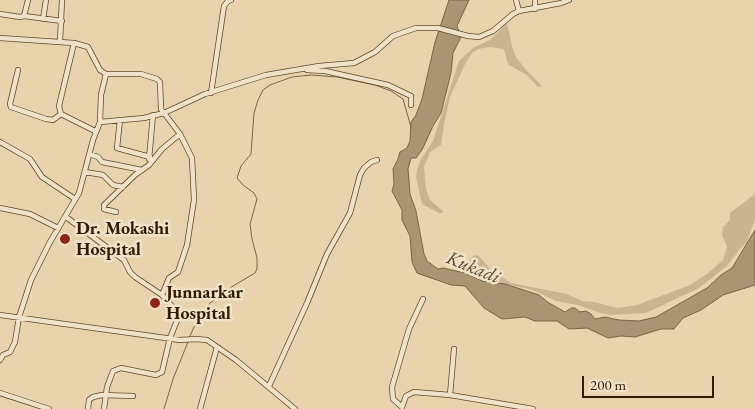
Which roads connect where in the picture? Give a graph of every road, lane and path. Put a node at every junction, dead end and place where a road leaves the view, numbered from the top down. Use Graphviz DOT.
graph roads {
  1 [pos="28,0"];
  2 [pos="46,0"];
  3 [pos="62,0"];
  4 [pos="231,0"];
  5 [pos="516,0"];
  6 [pos="535,0"];
  7 [pos="570,0"];
  8 [pos="560,2"];
  9 [pos="535,9"];
  10 [pos="519,11"];
  11 [pos="0,14"];
  12 [pos="24,16"];
  13 [pos="43,18"];
  14 [pos="62,21"];
  15 [pos="0,38"];
  16 [pos="60,41"];
  17 [pos="74,43"];
  18 [pos="18,70"];
  19 [pos="300,70"];
  20 [pos="106,74"];
  21 [pos="211,93"];
  22 [pos="411,105"];
  23 [pos="164,113"];
  24 [pos="61,114"];
  25 [pos="153,115"];
  26 [pos="120,120"];
  27 [pos="100,122"];
  28 [pos="96,130"];
  29 [pos="180,134"];
  30 [pos="0,142"];
  31 [pos="89,154"];
  32 [pos="150,157"];
  33 [pos="377,160"];
  34 [pos="149,165"];
  35 [pos="142,170"];
  36 [pos="85,172"];
  37 [pos="123,187"];
  38 [pos="75,199"];
  39 [pos="0,208"];
  40 [pos="116,212"];
  41 [pos="66,217"];
  42 [pos="58,228"];
  43 [pos="162,295"];
  44 [pos="423,298"];
  45 [pos="0,315"];
  46 [pos="19,317"];
  47 [pos="170,338"];
  48 [pos="217,347"];
  49 [pos="454,349"];
  50 [pos="0,360"];
  51 [pos="269,386"];
  52 [pos="0,393"];
  53 [pos="106,395"];
  54 [pos="450,395"];
  55 [pos="133,396"];
  56 [pos="401,408"];
  57 [pos="49,409"];
  58 [pos="88,409"];
  59 [pos="104,409"];
  60 [pos="200,409"];
  61 [pos="295,409"];
  62 [pos="533,409"];
  1 -- 12 [label="street"];
  2 -- 13 [label="street"];
  3 -- 14 [label="street"];
  4 -- 21 [label="street"];
  5 -- 10 [label="street"];
  6 -- 9 [label="street"];
  7 -- 8 [label="street"];
  8 -- 9 [label="street"];
  9 -- 10 [label="street"];
  10 -- 19 [label="street"];
  11 -- 12 [label="street"];
  12 -- 13 [label="street"];
  13 -- 14 [label="street"];
  14 -- 16 [label="street"];
  15 -- 16 [label="street"];
  16 -- 17 [label="street"];
  17 -- 20 [label="street"];
  17 -- 24 [label="street"];
  18 -- 24 [label="street"];
  19 -- 21 [label="street"];
  19 -- 22 [label="street"];
  20 -- 23 [label="street"];
  20 -- 27 [label="street"];
  21 -- 23 [label="street"];
  23 -- 25 [label="street"];
  23 -- 29 [label="street"];
  24 -- 28 [label="street"];
  25 -- 26 [label="street"];
  25 -- 32 [label="street"];
  26 -- 27 [label="street"];
  26 -- 32 [label="street"];
  27 -- 28 [label="street"];
  28 -- 31 [label="street"];
  29 -- 34 [label="street"];
  29 -- 43 [label="street"];
  30 -- 38 [label="street"];
  31 -- 35 [label="street"];
  31 -- 36 [label="street"];
  32 -- 34 [label="street"];
  33 -- 51 [label="street"];
  34 -- 35 [label="street"];
  35 -- 37 [label="street"];
  36 -- 37 [label="street"];
  36 -- 38 [label="street"];
  37 -- 40 [label="street"];
  38 -- 41 [label="street"];
  39 -- 42 [label="street"];
  41 -- 42 [label="street"];
  41 -- 43 [label="street"];
  42 -- 46 [label="street"];
  43 -- 47 [label="street"];
  44 -- 56 [label="street"];
  45 -- 46 [label="street"];
  46 -- 47 [label="street"];
  46 -- 50 [label="street"];
  47 -- 48 [label="street"];
  47 -- 53 [label="street"];
  48 -- 51 [label="street"];
  48 -- 60 [label="street"];
  49 -- 54 [label="street"];
  51 -- 61 [label="street"];
  52 -- 57 [label="street"];
  53 -- 55 [label="street"];
  53 -- 58 [label="street"];
  53 -- 59 [label="street"];
  54 -- 56 [label="street"];
  54 -- 62 [label="street"];
}
